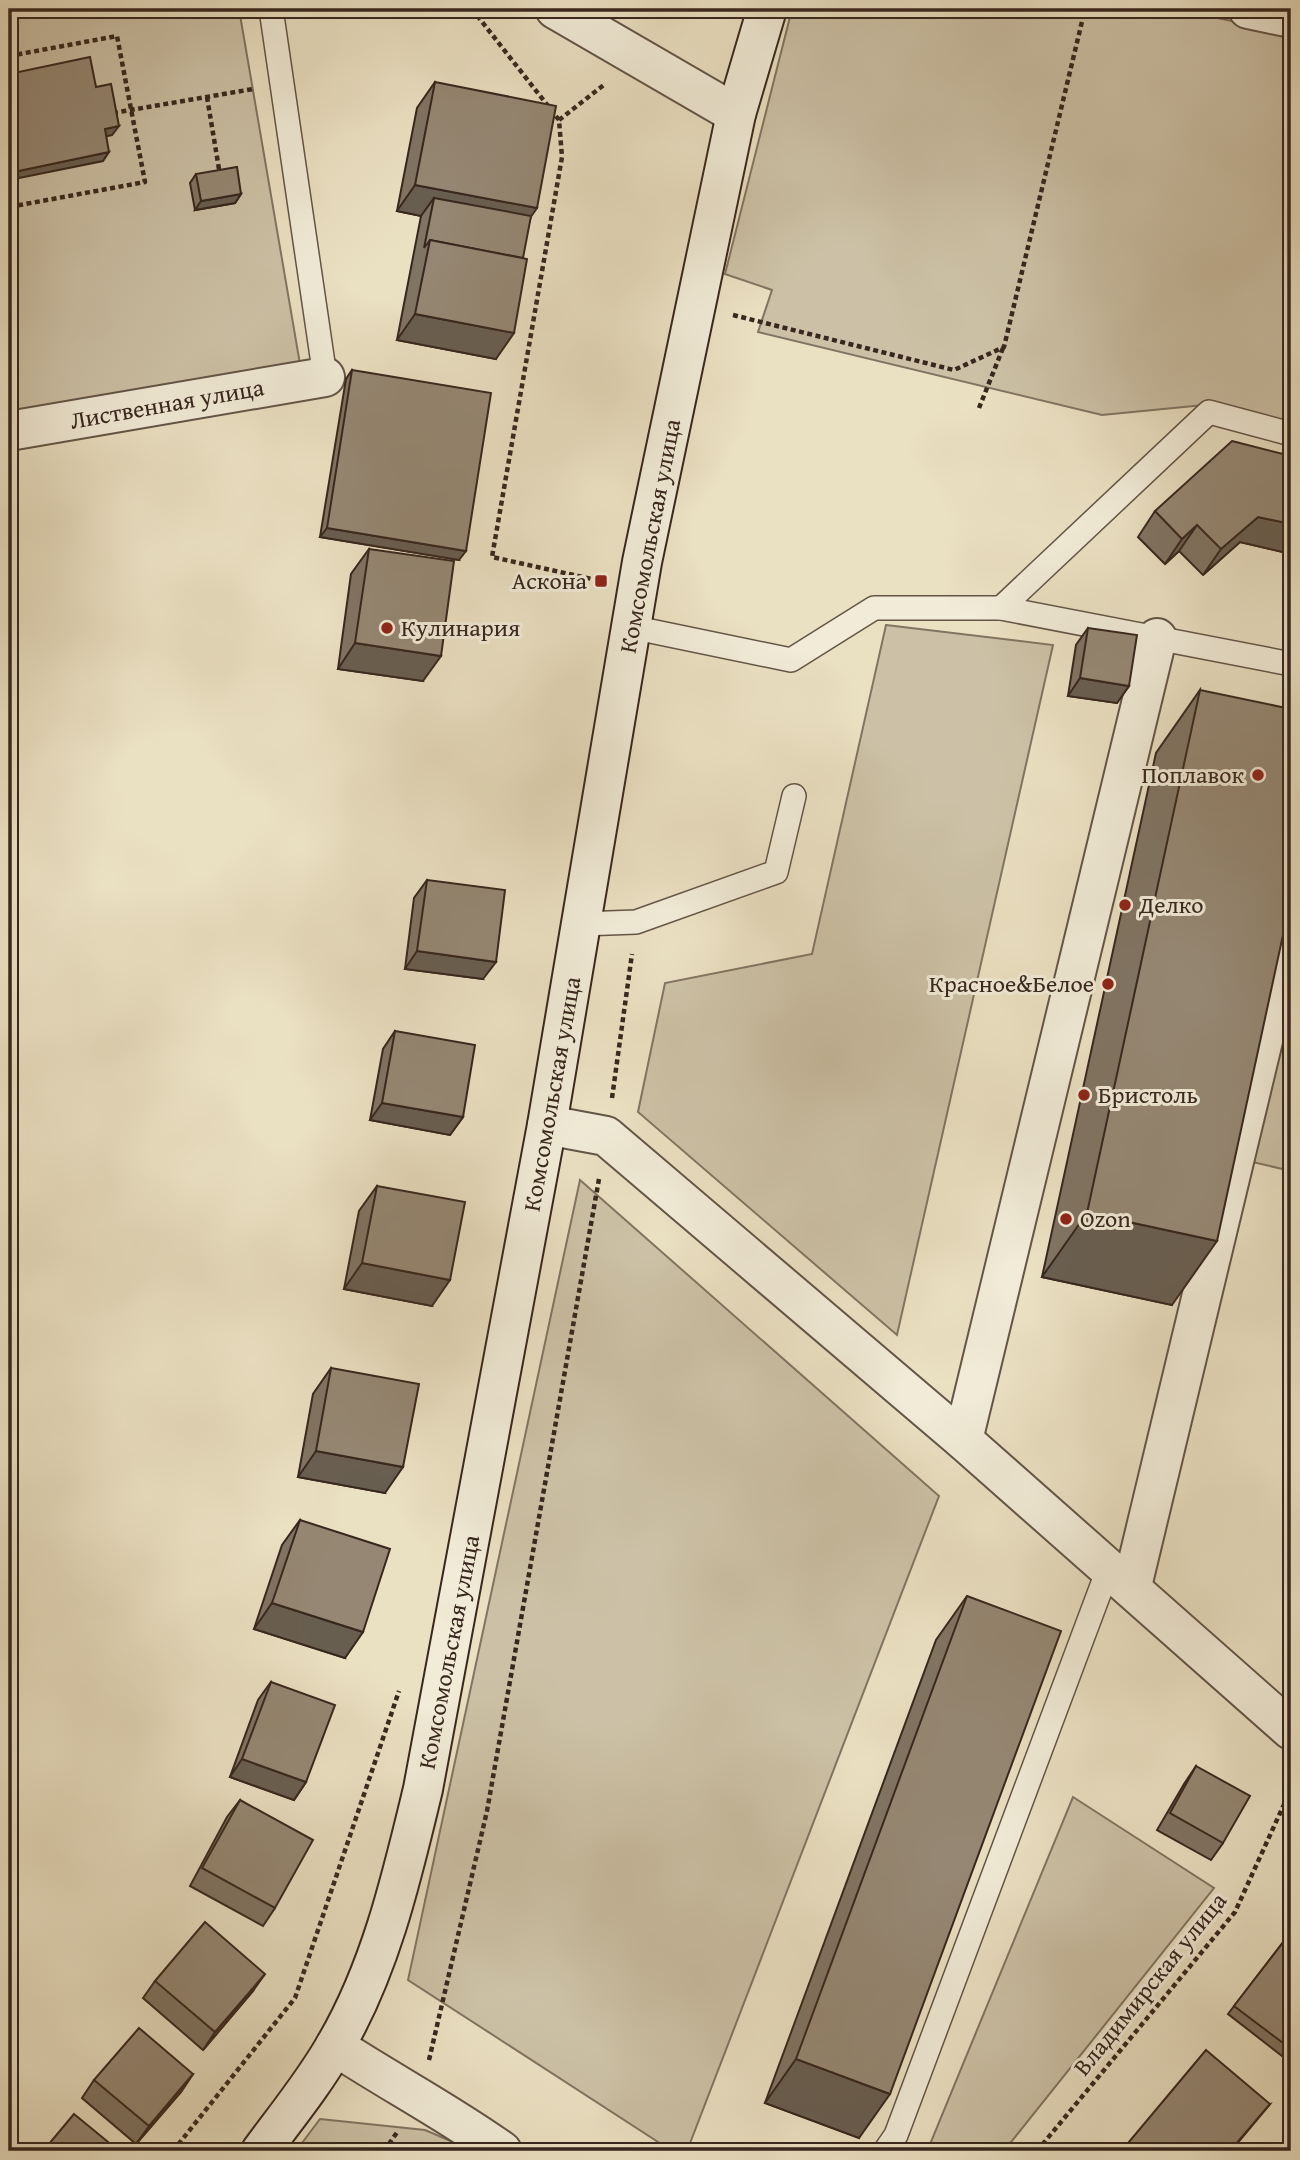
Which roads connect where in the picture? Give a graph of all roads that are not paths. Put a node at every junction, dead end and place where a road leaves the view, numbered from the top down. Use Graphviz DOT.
graph roads {
  1 [pos="271,9"];
  2 [pos="555,9"];
  3 [pos="767,9"];
  4 [pos="1248,9"];
  5 [pos="1291,18"];
  6 [pos="736,114"];
  7 [pos="325,377"];
  8 [pos="9,431"];
  9 [pos="1291,434"];
  10 [pos="1001,608"];
  11 [pos="631,627"];
  12 [pos="1157,638"];
  13 [pos="1291,664"];
  14 [pos="794,796"];
  15 [pos="582,924"];
  16 [pos="1291,924"];
  17 [pos="547,1125"];
  18 [pos="963,1440"];
  19 [pos="1121,1577"];
  20 [pos="1291,1731"];
  21 [pos="335,2046"];
  22 [pos="479,2144"];
  23 [pos="261,2151"];
  24 [pos="885,2151"];
  1 -- 7 [label="lane"];
  2 -- 6 [label="street"];
  3 -- 6 [label="street, Комсомольская улица"];
  4 -- 5 [label="street"];
  6 -- 11 [label="street, Комсомольская улица"];
  7 -- 8 [label="street, Лиственная улица"];
  9 -- 10 [label="lane"];
  10 -- 11 [label="lane"];
  10 -- 12 [label="lane"];
  11 -- 15 [label="street, Комсомольская улица"];
  12 -- 13 [label="lane"];
  12 -- 18 [label="street"];
  14 -- 15 [label="lane"];
  15 -- 17 [label="street, Комсомольская улица"];
  16 -- 19 [label="street"];
  17 -- 18 [label="street"];
  17 -- 21 [label="street, Комсомольская улица"];
  18 -- 19 [label="street"];
  19 -- 20 [label="street"];
  19 -- 24 [label="lane"];
  21 -- 22 [label="street"];
  21 -- 23 [label="street, Комсомольская улица"];
}
